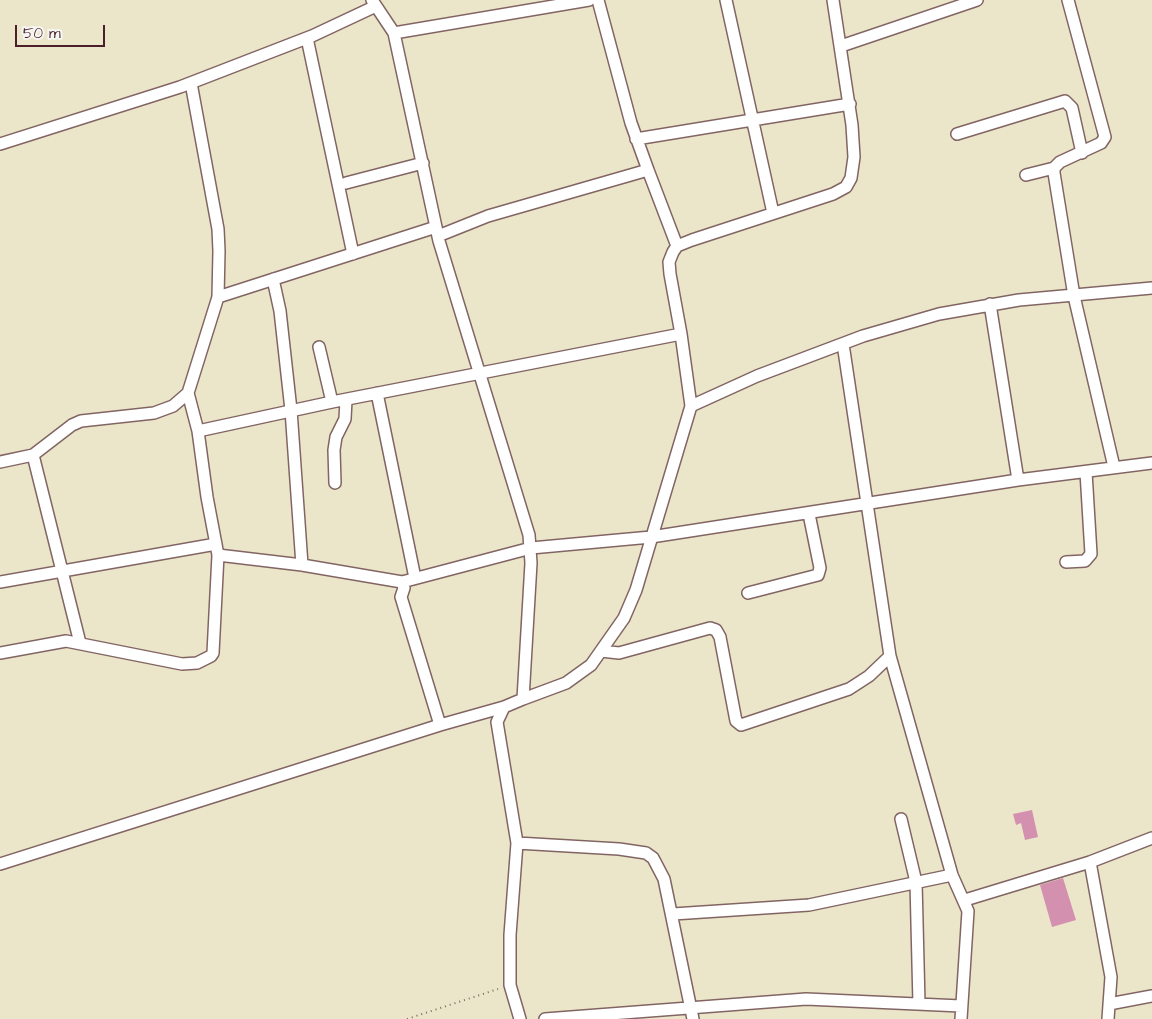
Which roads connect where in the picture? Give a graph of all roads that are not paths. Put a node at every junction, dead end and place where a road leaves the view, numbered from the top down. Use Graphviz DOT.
graph roads {
  1 [pos="589,0"];
  2 [pos="598,0"];
  3 [pos="726,0"];
  4 [pos="833,0"];
  5 [pos="977,0"];
  6 [pos="1068,0"];
  7 [pos="374,3"];
  8 [pos="394,33"];
  9 [pos="307,38"];
  10 [pos="841,46"];
  11 [pos="191,82"];
  12 [pos="850,104"];
  13 [pos="751,121"];
  14 [pos="957,134"];
  15 [pos="636,139"];
  16 [pos="0,144"];
  17 [pos="1082,153"];
  18 [pos="423,163"];
  19 [pos="1054,168"];
  20 [pos="648,170"];
  21 [pos="1026,175"];
  22 [pos="346,183"];
  23 [pos="773,213"];
  24 [pos="437,232"];
  25 [pos="677,246"];
  26 [pos="353,254"];
  27 [pos="273,279"];
  28 [pos="1152,288"];
  29 [pos="1074,296"];
  30 [pos="218,297"];
  31 [pos="990,304"];
  32 [pos="681,334"];
  33 [pos="843,344"];
  34 [pos="319,346"];
  35 [pos="479,373"];
  36 [pos="377,393"];
  37 [pos="188,394"];
  38 [pos="346,400"];
  39 [pos="332,402"];
  40 [pos="691,406"];
  41 [pos="291,410"];
  42 [pos="198,431"];
  43 [pos="34,455"];
  44 [pos="0,462"];
  45 [pos="1152,463"];
  46 [pos="1114,467"];
  47 [pos="1086,472"];
  48 [pos="1018,480"];
  49 [pos="335,483"];
  50 [pos="866,505"];
  51 [pos="809,514"];
  52 [pos="651,536"];
  53 [pos="531,548"];
  54 [pos="217,549"];
  55 [pos="1066,562"];
  56 [pos="302,565"];
  57 [pos="61,572"];
  58 [pos="415,578"];
  59 [pos="0,582"];
  60 [pos="402,582"];
  61 [pos="748,593"];
  62 [pos="80,644"];
  63 [pos="601,651"];
  64 [pos="0,654"];
  65 [pos="890,656"];
  66 [pos="523,699"];
  67 [pos="504,708"];
  68 [pos="484,713"];
  69 [pos="497,722"];
  70 [pos="440,725"];
  71 [pos="901,819"];
  72 [pos="1152,838"];
  73 [pos="517,843"];
  74 [pos="1090,862"];
  75 [pos="0,864"];
  76 [pos="952,875"];
  77 [pos="916,882"];
  78 [pos="965,900"];
  79 [pos="673,914"];
  80 [pos="1152,996"];
  81 [pos="920,1004"];
  82 [pos="1109,1004"];
  83 [pos="961,1006"];
  84 [pos="692,1014"];
  85 [pos="520,1019"];
  86 [pos="544,1019"];
  87 [pos="961,1019"];
  88 [pos="1108,1019"];
  1 -- 8 [label="street"];
  2 -- 15 [label="street"];
  3 -- 13 [label="street"];
  4 -- 10 [label="street"];
  5 -- 10 [label="street"];
  6 -- 17 [label="street"];
  7 -- 8 [label="street"];
  7 -- 9 [label="street"];
  8 -- 18 [label="street"];
  9 -- 11 [label="street"];
  9 -- 26 [label="street"];
  10 -- 12 [label="street"];
  11 -- 16 [label="street"];
  11 -- 30 [label="street"];
  12 -- 13 [label="street"];
  12 -- 23 [label="street"];
  13 -- 15 [label="street"];
  13 -- 23 [label="street"];
  14 -- 17 [label="street"];
  15 -- 20 [label="street"];
  17 -- 19 [label="street"];
  18 -- 22 [label="street"];
  18 -- 24 [label="street"];
  19 -- 21 [label="street"];
  19 -- 29 [label="street"];
  20 -- 24 [label="street"];
  20 -- 25 [label="street"];
  23 -- 25 [label="street"];
  24 -- 26 [label="street"];
  24 -- 35 [label="street"];
  25 -- 32 [label="street"];
  26 -- 27 [label="street"];
  27 -- 30 [label="street"];
  27 -- 41 [label="street"];
  28 -- 29 [label="street"];
  29 -- 31 [label="street"];
  29 -- 46 [label="street"];
  30 -- 37 [label="street"];
  31 -- 33 [label="street"];
  31 -- 48 [label="street"];
  32 -- 35 [label="street"];
  32 -- 40 [label="street"];
  33 -- 40 [label="street"];
  33 -- 50 [label="street"];
  34 -- 39 [label="street"];
  35 -- 36 [label="street"];
  35 -- 53 [label="street"];
  36 -- 38 [label="street"];
  36 -- 58 [label="street"];
  37 -- 42 [label="street"];
  37 -- 43 [label="street"];
  38 -- 39 [label="street"];
  38 -- 49 [label="street"];
  39 -- 41 [label="street"];
  40 -- 52 [label="street"];
  41 -- 42 [label="street"];
  41 -- 56 [label="street"];
  42 -- 54 [label="street"];
  43 -- 44 [label="street"];
  43 -- 57 [label="street"];
  45 -- 46 [label="street"];
  46 -- 47 [label="street"];
  47 -- 48 [label="street"];
  47 -- 55 [label="street"];
  48 -- 50 [label="street"];
  50 -- 51 [label="street"];
  50 -- 65 [label="street"];
  51 -- 52 [label="street"];
  51 -- 61 [label="street"];
  52 -- 53 [label="street"];
  52 -- 63 [label="street"];
  53 -- 58 [label="street"];
  53 -- 66 [label="street"];
  54 -- 56 [label="street"];
  54 -- 57 [label="street"];
  54 -- 62 [label="street"];
  56 -- 60 [label="street"];
  57 -- 59 [label="street"];
  57 -- 62 [label="street"];
  58 -- 60 [label="street"];
  60 -- 70 [label="street"];
  62 -- 64 [label="street"];
  63 -- 65 [label="street"];
  63 -- 66 [label="street"];
  65 -- 76 [label="street"];
  66 -- 67 [label="street"];
  67 -- 68 [label="street"];
  67 -- 69 [label="street"];
  68 -- 69 [label="street"];
  68 -- 70 [label="street"];
  69 -- 73 [label="street"];
  70 -- 75 [label="street"];
  71 -- 77 [label="street"];
  72 -- 74 [label="street"];
  73 -- 79 [label="street"];
  73 -- 85 [label="street"];
  74 -- 78 [label="street"];
  74 -- 82 [label="street"];
  76 -- 77 [label="street"];
  76 -- 78 [label="street"];
  77 -- 79 [label="street"];
  77 -- 81 [label="street"];
  78 -- 83 [label="street"];
  79 -- 84 [label="street"];
  80 -- 82 [label="street"];
  81 -- 83 [label="street"];
  81 -- 84 [label="street"];
  82 -- 88 [label="street"];
  83 -- 87 [label="street"];
  84 -- 86 [label="street"];
}
